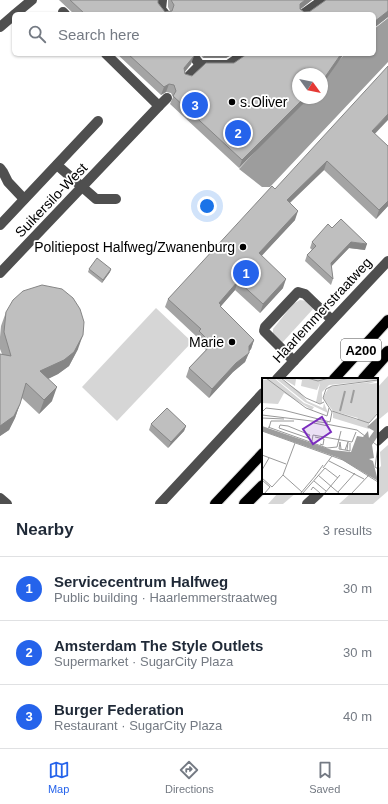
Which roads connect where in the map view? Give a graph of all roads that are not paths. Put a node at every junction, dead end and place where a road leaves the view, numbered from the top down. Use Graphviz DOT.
graph roads {
  1 [pos="32,0"];
  2 [pos="162,0"];
  3 [pos="323,0"];
  4 [pos="18,12"];
  5 [pos="163,12"];
  6 [pos="306,12"];
  7 [pos="12,17"];
  8 [pos="0,27"];
  9 [pos="108,56"];
  10 [pos="193,56"];
  11 [pos="241,56"];
  12 [pos="200,65"];
  13 [pos="187,78"];
  14 [pos="167,98"];
  15 [pos="159,106"];
  16 [pos="98,121"];
  17 [pos="56,164"];
  18 [pos="0,168"];
  19 [pos="4,181"];
  20 [pos="82,187"];
  21 [pos="24,199"];
  22 [pos="116,199"];
  23 [pos="0,225"];
  24 [pos="388,261"];
  25 [pos="0,273"];
  26 [pos="332,320"];
  27 [pos="388,320"];
  28 [pos="388,352"];
  29 [pos="294,361"];
  30 [pos="278,378"];
  31 [pos="335,378"];
  32 [pos="365,378"];
  33 [pos="262,394"];
  34 [pos="388,431"];
  35 [pos="378,440"];
  36 [pos="262,455"];
  37 [pos="262,487"];
  38 [pos="318,494"];
  39 [pos="0,498"];
  40 [pos="7,504"];
  41 [pos="160,504"];
  42 [pos="215,504"];
  43 [pos="245,504"];
  44 [pos="307,504"];
  1 -- 4 [label="street"];
  2 -- 5 [label="street"];
  3 -- 6 [label="street"];
  7 -- 8 [label="street"];
  9 -- 15 [label="street"];
  10 -- 12 [label="street"];
  11 -- 12 [label="street"];
  12 -- 13 [label="street"];
  14 -- 15 [label="street, Suikersilo-West"];
  15 -- 20 [label="street, Suikersilo-West"];
  16 -- 17 [label="street"];
  17 -- 20 [label="street"];
  17 -- 21 [label="street"];
  18 -- 19 [label="street"];
  19 -- 21 [label="street"];
  20 -- 22 [label="street"];
  20 -- 25 [label="street, Suikersilo-West"];
  21 -- 23 [label="street"];
  24 -- 26 [label="street, Haarlemmerstraatweg"];
  26 -- 29 [label="street, Haarlemmerstraatweg"];
  26 -- 29 [label="street"];
  27 -- 31 [label="main road, A200"];
  28 -- 32 [label="highway, A200"];
  29 -- 30 [label="street, Haarlemmerstraatweg"];
  33 -- 41 [label="street"];
  34 -- 35 [label="street"];
  36 -- 42 [label="main road"];
  37 -- 43 [label="highway"];
  38 -- 44 [label="street"];
  39 -- 40 [label="street"];
}
